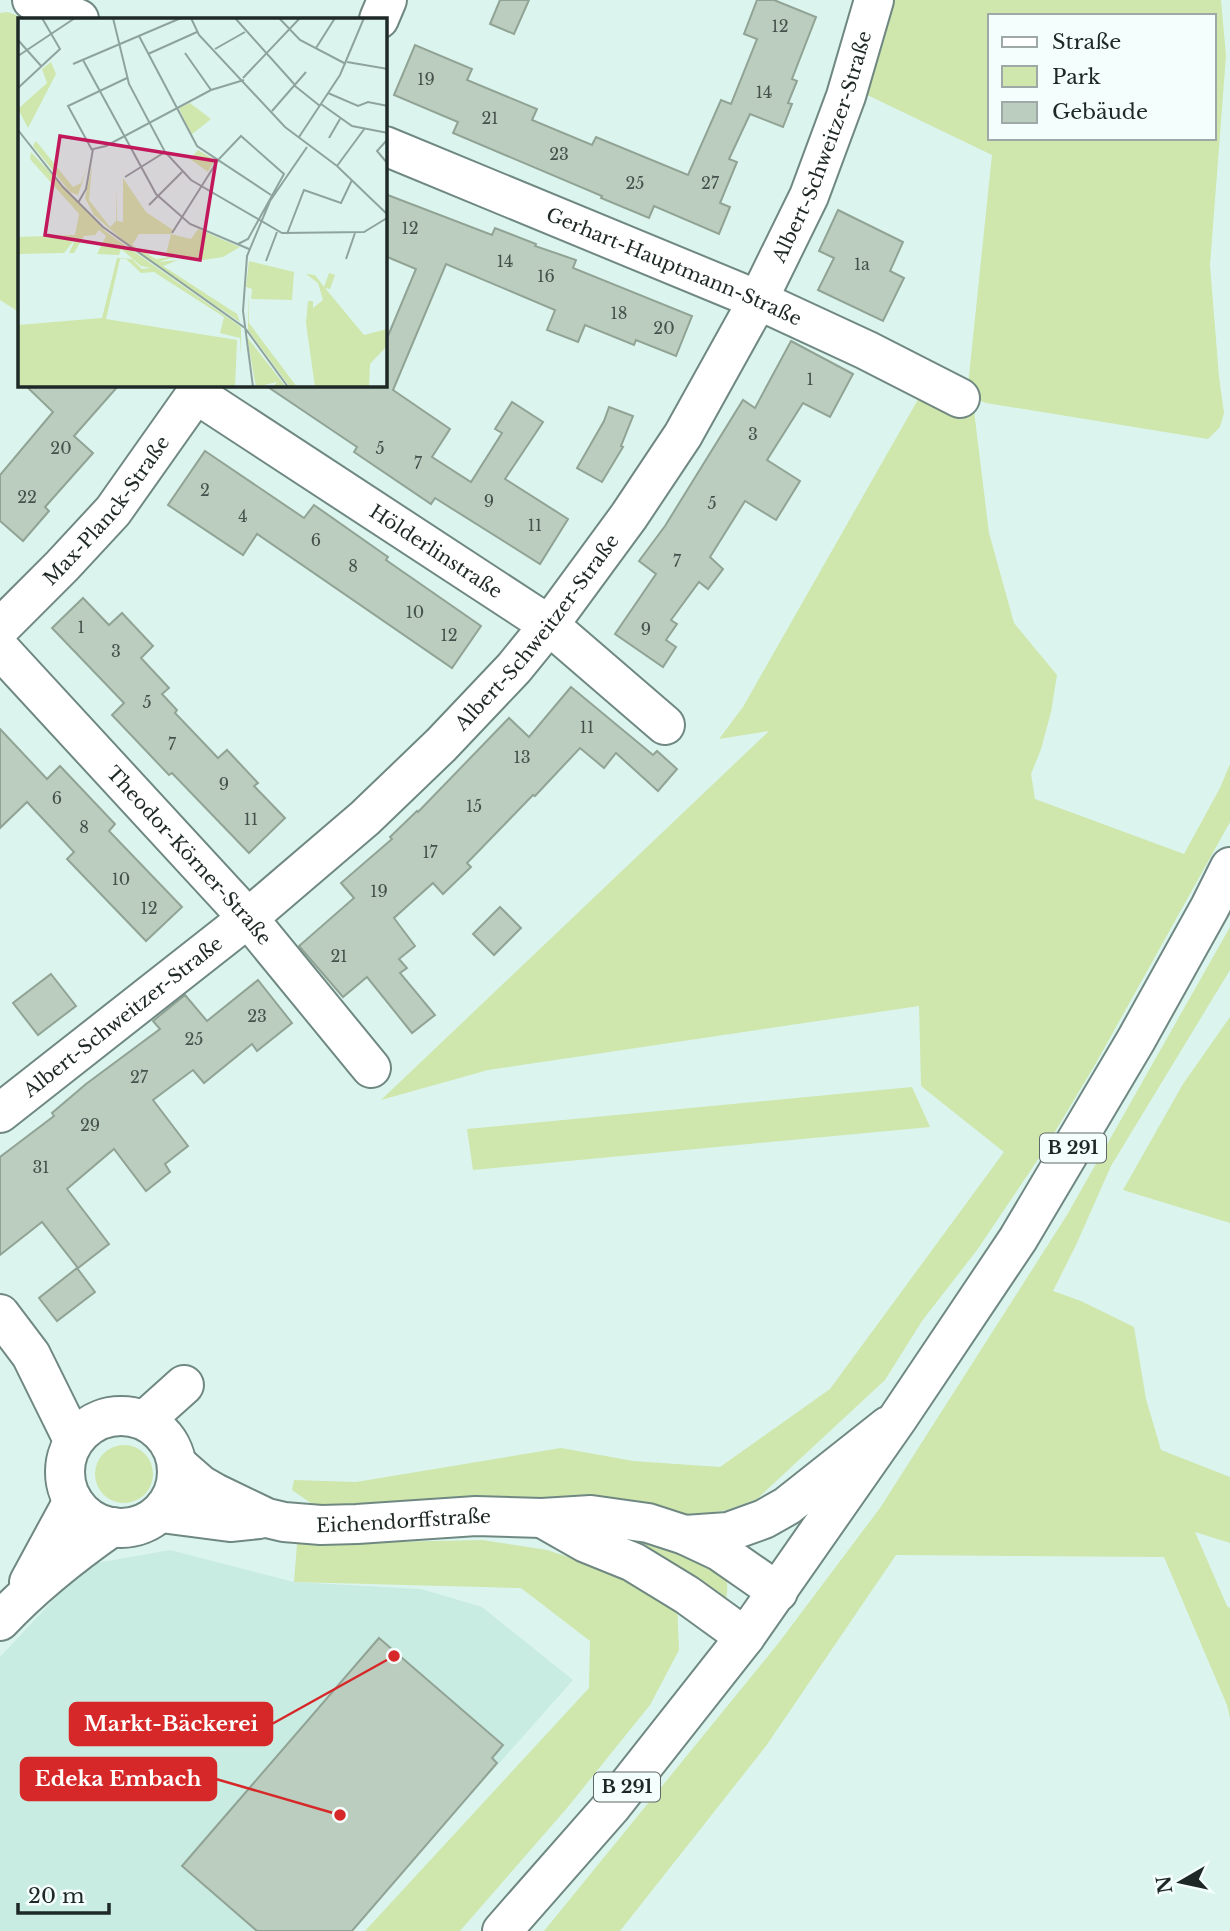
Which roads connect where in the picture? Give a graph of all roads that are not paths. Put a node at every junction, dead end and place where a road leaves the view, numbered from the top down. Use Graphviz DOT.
graph roads {
  1 [pos="32,0"];
  2 [pos="387,0"];
  3 [pos="874,0"];
  4 [pos="77,18"];
  5 [pos="379,18"];
  6 [pos="387,147"];
  7 [pos="758,300"];
  8 [pos="199,390"];
  9 [pos="960,398"];
  10 [pos="549,625"];
  11 [pos="0,628"];
  12 [pos="0,649"];
  13 [pos="665,725"];
  14 [pos="1230,867"];
  15 [pos="248,918"];
  16 [pos="371,1068"];
  17 [pos="0,1113"];
  18 [pos="0,1314"];
  19 [pos="31,1355"];
  20 [pos="183,1387"];
  21 [pos="898,1418"];
  22 [pos="151,1434"];
  23 [pos="73,1440"];
  24 [pos="73,1501"];
  25 [pos="161,1513"];
  26 [pos="267,1518"];
  27 [pos="542,1518"];
  28 [pos="112,1527"];
  29 [pos="685,1535"];
  30 [pos="778,1592"];
  31 [pos="10,1610"];
  32 [pos="745,1637"];
  33 [pos="502,1931"];
  1 -- 4 [label="street"];
  2 -- 5 [label="street"];
  3 -- 7 [label="street, Albert-Schweitzer-Straße"];
  6 -- 7 [label="street, Gerhart-Hauptmann-Straße"];
  7 -- 9 [label="street, Gerhart-Hauptmann-Straße"];
  7 -- 10 [label="street, Albert-Schweitzer-Straße"];
  8 -- 10 [label="street, Hölderlinstraße"];
  8 -- 11 [label="street, Max-Planck-Straße"];
  10 -- 13 [label="street, Hölderlinstraße"];
  10 -- 15 [label="street, Albert-Schweitzer-Straße"];
  12 -- 15 [label="street, Theodor-Körner-Straße"];
  14 -- 21 [label="street, B 291"];
  15 -- 16 [label="street, Theodor-Körner-Straße"];
  15 -- 17 [label="street, Albert-Schweitzer-Straße"];
  18 -- 19 [label="street, Eichendorffstraße"];
  19 -- 22 [label="street, Eichendorffstraße"];
  19 -- 23 [label="street, Eichendorffstraße"];
  20 -- 22 [label="street"];
  21 -- 29 [label="street"];
  21 -- 30 [label="street, B 291"];
  22 -- 23 [label="street"];
  22 -- 25 [label="street"];
  22 -- 26 [label="street, Eichendorffstraße"];
  23 -- 24 [label="street"];
  24 -- 28 [label="street"];
  24 -- 31 [label="street"];
  25 -- 26 [label="street, Eichendorffstraße"];
  25 -- 28 [label="street"];
  26 -- 27 [label="street, Eichendorffstraße"];
  27 -- 29 [label="street, Eichendorffstraße"];
  27 -- 32 [label="street, Eichendorffstraße"];
  28 -- 31 [label="street"];
  29 -- 30 [label="street, Eichendorffstraße"];
  30 -- 32 [label="street, B 291"];
  32 -- 33 [label="street, B 291"];
}
